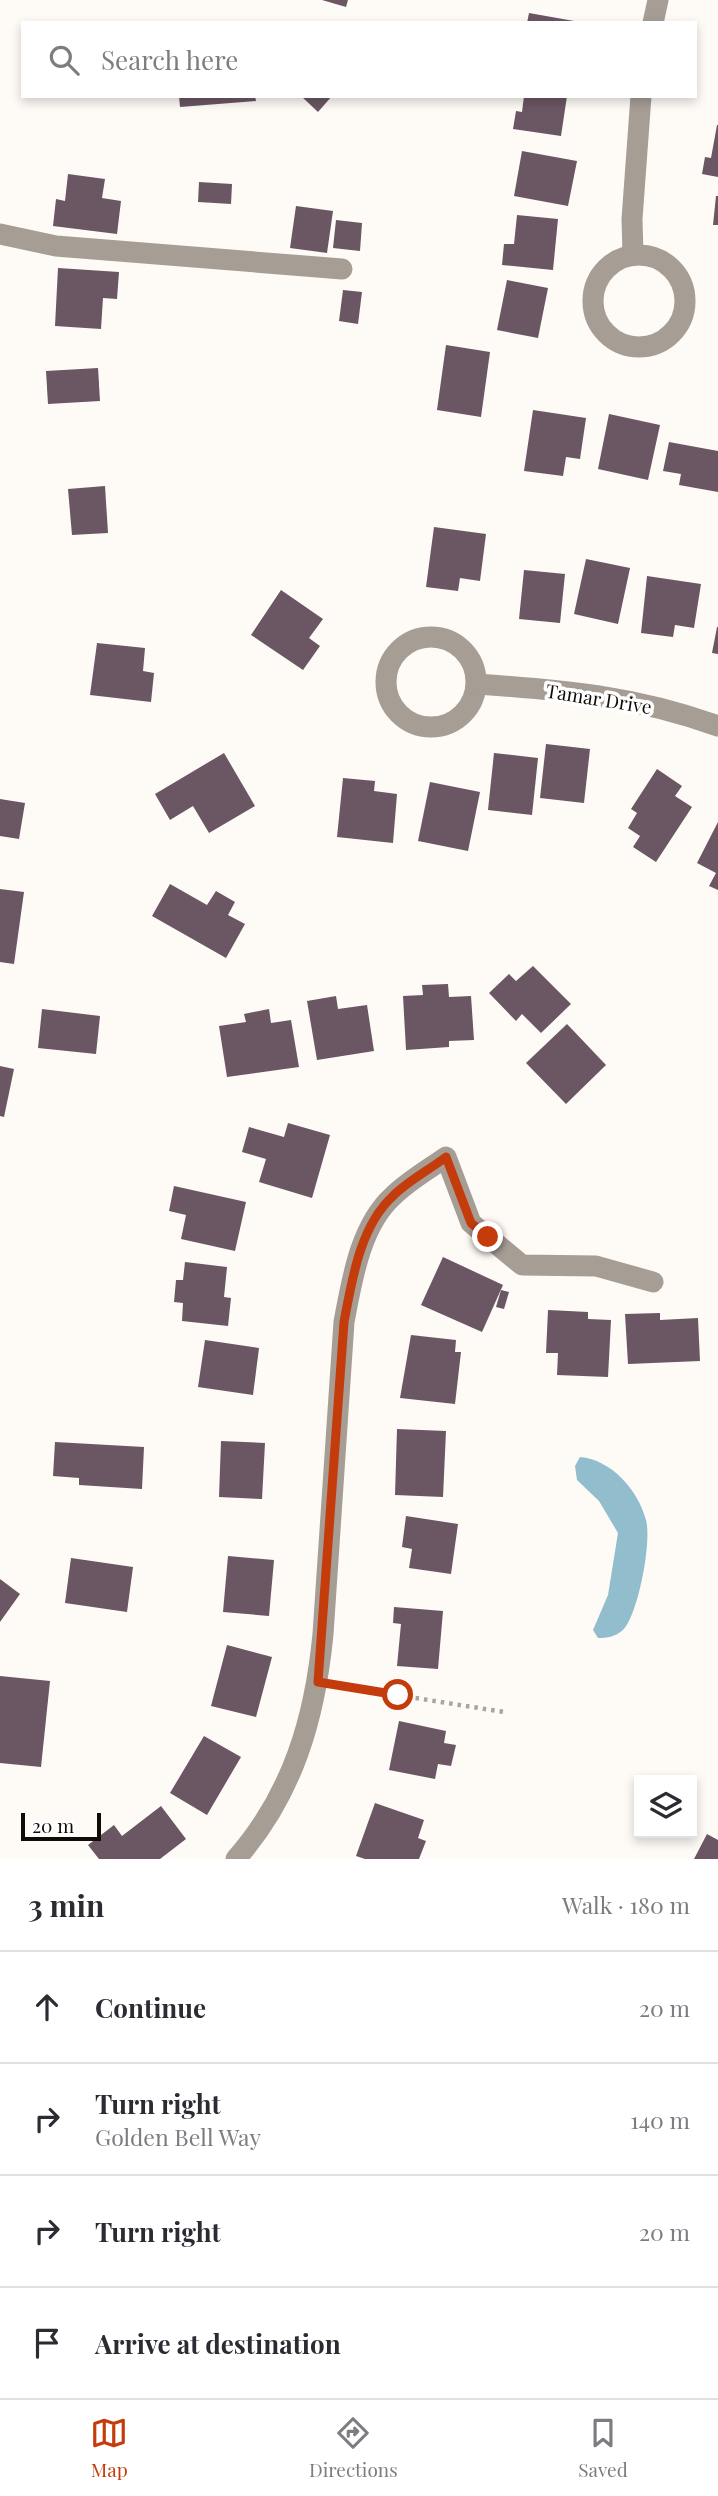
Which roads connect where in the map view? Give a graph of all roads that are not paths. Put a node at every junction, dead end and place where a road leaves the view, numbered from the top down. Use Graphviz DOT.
graph roads {
  1 [pos="658,0"];
  2 [pos="653,21"];
  3 [pos="641,98"];
  4 [pos="0,234"];
  5 [pos="633,255"];
  6 [pos="342,269"];
  7 [pos="477,684"];
  8 [pos="718,726"];
  9 [pos="653,1282"];
  10 [pos="236,1859"];
  1 -- 2 [label="street"];
  3 -- 5 [label="street"];
  4 -- 6 [label="street"];
  5 -- 5 [label="street"];
  7 -- 7 [label="street"];
  7 -- 8 [label="street, Tamar Drive"];
  9 -- 10 [label="street"];
}
